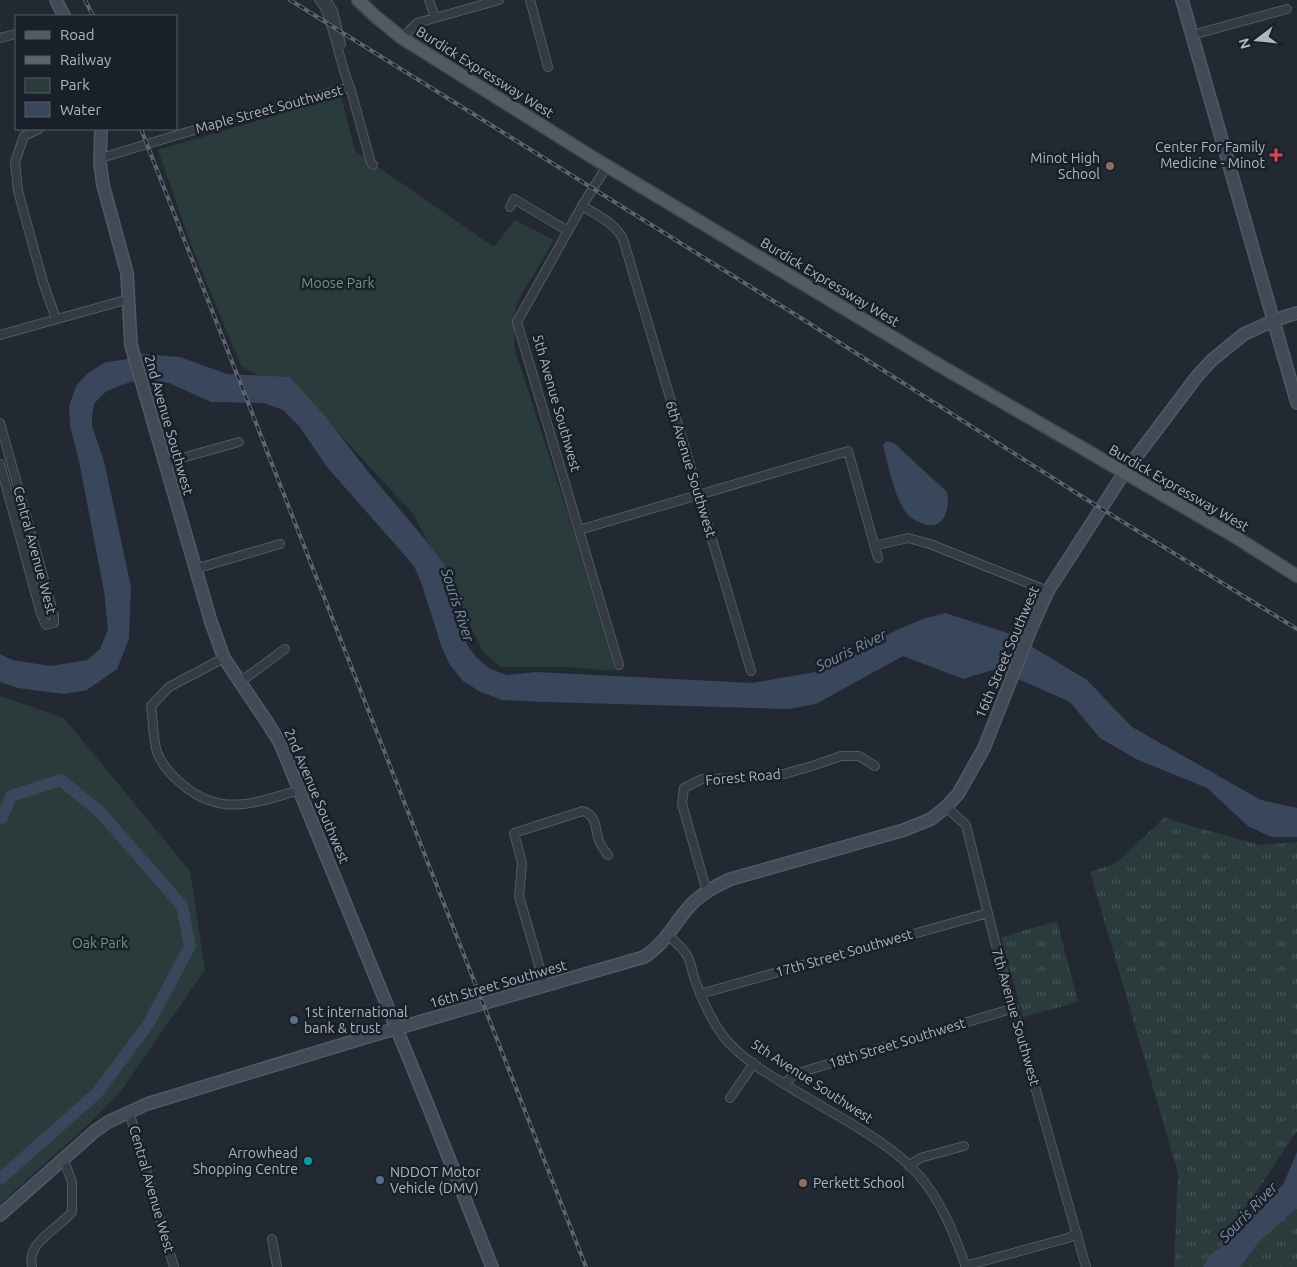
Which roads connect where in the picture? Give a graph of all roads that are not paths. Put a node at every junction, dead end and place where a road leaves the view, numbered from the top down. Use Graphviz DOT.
graph roads {
  1 [pos="56,0"];
  2 [pos="319,0"];
  3 [pos="326,0"];
  4 [pos="358,0"];
  5 [pos="429,0"];
  6 [pos="499,0"];
  7 [pos="530,0"];
  8 [pos="1182,0"];
  9 [pos="1287,9"];
  10 [pos="64,15"];
  11 [pos="435,18"];
  12 [pos="15,34"];
  13 [pos="1192,35"];
  14 [pos="0,38"];
  15 [pos="402,38"];
  16 [pos="548,67"];
  17 [pos="350,87"];
  18 [pos="37,130"];
  19 [pos="101,130"];
  20 [pos="101,158"];
  21 [pos="373,165"];
  22 [pos="607,166"];
  23 [pos="582,206"];
  24 [pos="510,207"];
  25 [pos="568,231"];
  26 [pos="129,299"];
  27 [pos="1297,313"];
  28 [pos="56,319"];
  29 [pos="1275,320"];
  30 [pos="0,335"];
  31 [pos="1297,403"];
  32 [pos="0,422"];
  33 [pos="239,442"];
  34 [pos="164,463"];
  35 [pos="0,464"];
  36 [pos="1124,473"];
  37 [pos="698,495"];
  38 [pos="578,530"];
  39 [pos="280,544"];
  40 [pos="874,546"];
  41 [pos="878,558"];
  42 [pos="195,569"];
  43 [pos="1297,576"];
  44 [pos="1048,591"];
  45 [pos="285,649"];
  46 [pos="224,658"];
  47 [pos="619,665"];
  48 [pos="751,671"];
  49 [pos="240,682"];
  50 [pos="875,766"];
  51 [pos="300,790"];
  52 [pos="946,808"];
  53 [pos="608,855"];
  54 [pos="707,892"];
  55 [pos="988,913"];
  56 [pos="668,936"];
  57 [pos="545,986"];
  58 [pos="700,994"];
  59 [pos="1014,1008"];
  60 [pos="396,1028"];
  61 [pos="754,1063"];
  62 [pos="784,1084"];
  63 [pos="730,1098"];
  64 [pos="129,1111"];
  65 [pos="964,1146"];
  66 [pos="64,1158"];
  67 [pos="909,1166"];
  68 [pos="0,1215"];
  69 [pos="1077,1233"];
  70 [pos="272,1239"];
  71 [pos="32,1267"];
  72 [pos="174,1267"];
  73 [pos="277,1267"];
  74 [pos="492,1267"];
  75 [pos="965,1267"];
  76 [pos="1086,1267"];
  1 -- 10 [label="street"];
  2 -- 17 [label="street"];
  3 -- 17 [label="street"];
  4 -- 15 [label="main road, Burdick Expressway West"];
  5 -- 11 [label="street"];
  6 -- 11 [label="street"];
  7 -- 16 [label="street"];
  8 -- 13 [label="street"];
  9 -- 13 [label="street"];
  11 -- 15 [label="street"];
  12 -- 14 [label="street"];
  13 -- 29 [label="street"];
  15 -- 22 [label="main road, Burdick Expressway West"];
  17 -- 20 [label="street, Maple Street Southwest"];
  17 -- 21 [label="street"];
  18 -- 28 [label="street"];
  19 -- 20 [label="street, 2nd Avenue Southwest"];
  20 -- 26 [label="street, 2nd Avenue Southwest"];
  22 -- 23 [label="street, 5th Avenue Southwest"];
  22 -- 36 [label="main road, Burdick Expressway West"];
  23 -- 25 [label="street, 5th Avenue Southwest"];
  23 -- 37 [label="street, 6th Avenue Southwest"];
  24 -- 25 [label="street"];
  25 -- 38 [label="street, 5th Avenue Southwest"];
  26 -- 28 [label="street"];
  26 -- 34 [label="street, 2nd Avenue Southwest"];
  27 -- 29 [label="street, 16th Street Southwest"];
  28 -- 30 [label="street"];
  29 -- 31 [label="street"];
  29 -- 36 [label="street, 16th Street Southwest"];
  32 -- 35 [label="street, Central Avenue West"];
  33 -- 34 [label="street"];
  34 -- 42 [label="street, 2nd Avenue Southwest"];
  36 -- 43 [label="main road, Burdick Expressway West"];
  36 -- 44 [label="street, 16th Street Southwest"];
  37 -- 38 [label="street"];
  37 -- 40 [label="street"];
  37 -- 48 [label="street, 6th Avenue Southwest"];
  38 -- 47 [label="street, 5th Avenue Southwest"];
  39 -- 42 [label="street"];
  40 -- 41 [label="street"];
  40 -- 44 [label="street"];
  42 -- 46 [label="street, 2nd Avenue Southwest"];
  44 -- 52 [label="street, 16th Street Southwest"];
  45 -- 49 [label="street"];
  46 -- 49 [label="street, 2nd Avenue Southwest"];
  46 -- 51 [label="street"];
  49 -- 51 [label="street, 2nd Avenue Southwest"];
  50 -- 54 [label="street, Forest Road"];
  51 -- 60 [label="street, 2nd Avenue Southwest"];
  52 -- 54 [label="street, 16th Street Southwest"];
  52 -- 55 [label="street, 7th Avenue Southwest"];
  53 -- 57 [label="street"];
  54 -- 56 [label="street"];
  55 -- 58 [label="street, 17th Street Southwest"];
  55 -- 59 [label="street, 7th Avenue Southwest"];
  56 -- 57 [label="street, 16th Street Southwest"];
  56 -- 58 [label="street, 5th Avenue Southwest"];
  57 -- 60 [label="street, 16th Street Southwest"];
  58 -- 61 [label="street, 5th Avenue Southwest"];
  59 -- 62 [label="street, 18th Street Southwest"];
  59 -- 69 [label="street, 7th Avenue Southwest"];
  60 -- 64 [label="street, 16th Street Southwest"];
  60 -- 74 [label="street, 2nd Avenue Southwest"];
  61 -- 62 [label="street, 5th Avenue Southwest"];
  61 -- 63 [label="street"];
  62 -- 67 [label="street, 5th Avenue Southwest"];
  64 -- 66 [label="street, 16th Street Southwest"];
  64 -- 72 [label="street, Central Avenue West"];
  65 -- 67 [label="street"];
  66 -- 68 [label="street, 16th Street Southwest"];
  66 -- 71 [label="street"];
  67 -- 75 [label="street, 5th Avenue Southwest"];
  69 -- 75 [label="street"];
  69 -- 76 [label="street, 7th Avenue Southwest"];
  70 -- 73 [label="street"];
}
